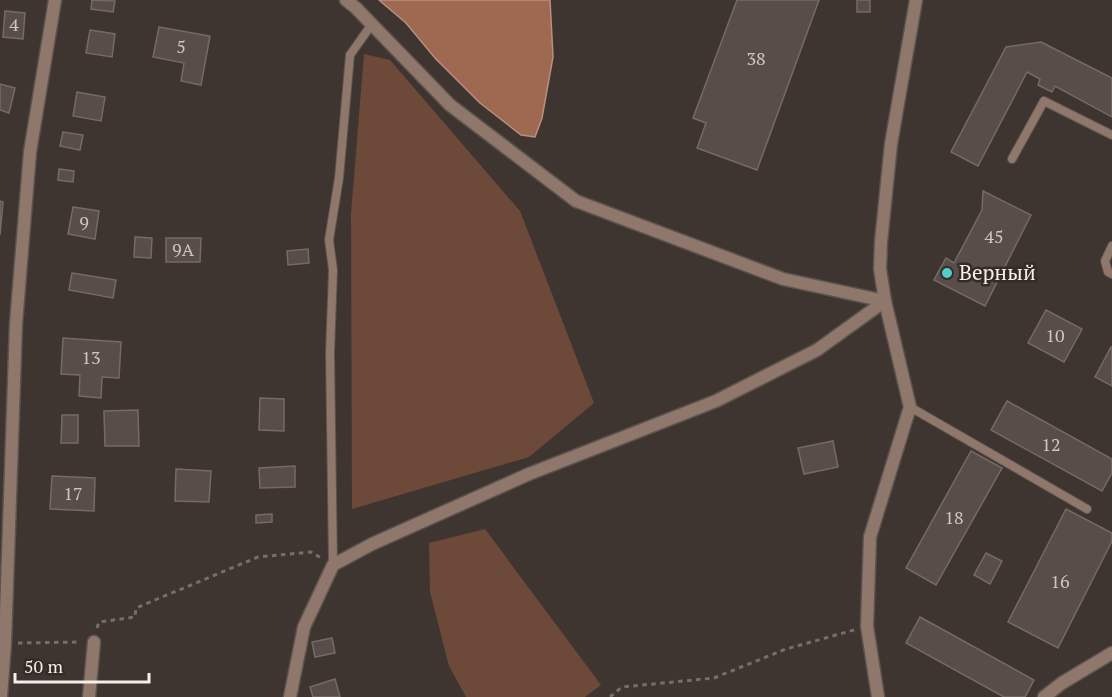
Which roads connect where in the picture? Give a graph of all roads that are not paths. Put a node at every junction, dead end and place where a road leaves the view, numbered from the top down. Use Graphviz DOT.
graph roads {
  1 [pos="55,0"];
  2 [pos="346,0"];
  3 [pos="916,0"];
  4 [pos="372,24"];
  5 [pos="1112,135"];
  6 [pos="1012,159"];
  7 [pos="1112,246"];
  8 [pos="1112,274"];
  9 [pos="885,301"];
  10 [pos="910,407"];
  11 [pos="1087,508"];
  12 [pos="333,564"];
  13 [pos="94,642"];
  14 [pos="1112,653"];
  15 [pos="1,694"];
  16 [pos="89,697"];
  17 [pos="290,697"];
  18 [pos="878,697"];
  19 [pos="1044,697"];
  1 -- 15 [label="street"];
  2 -- 4 [label="street"];
  3 -- 9 [label="street"];
  4 -- 9 [label="street"];
  4 -- 12 [label="lane"];
  5 -- 6 [label="lane"];
  7 -- 8 [label="lane"];
  9 -- 10 [label="street"];
  9 -- 12 [label="street"];
  10 -- 11 [label="lane"];
  10 -- 18 [label="street"];
  12 -- 17 [label="street"];
  13 -- 16 [label="street"];
  14 -- 19 [label="street"];
}
